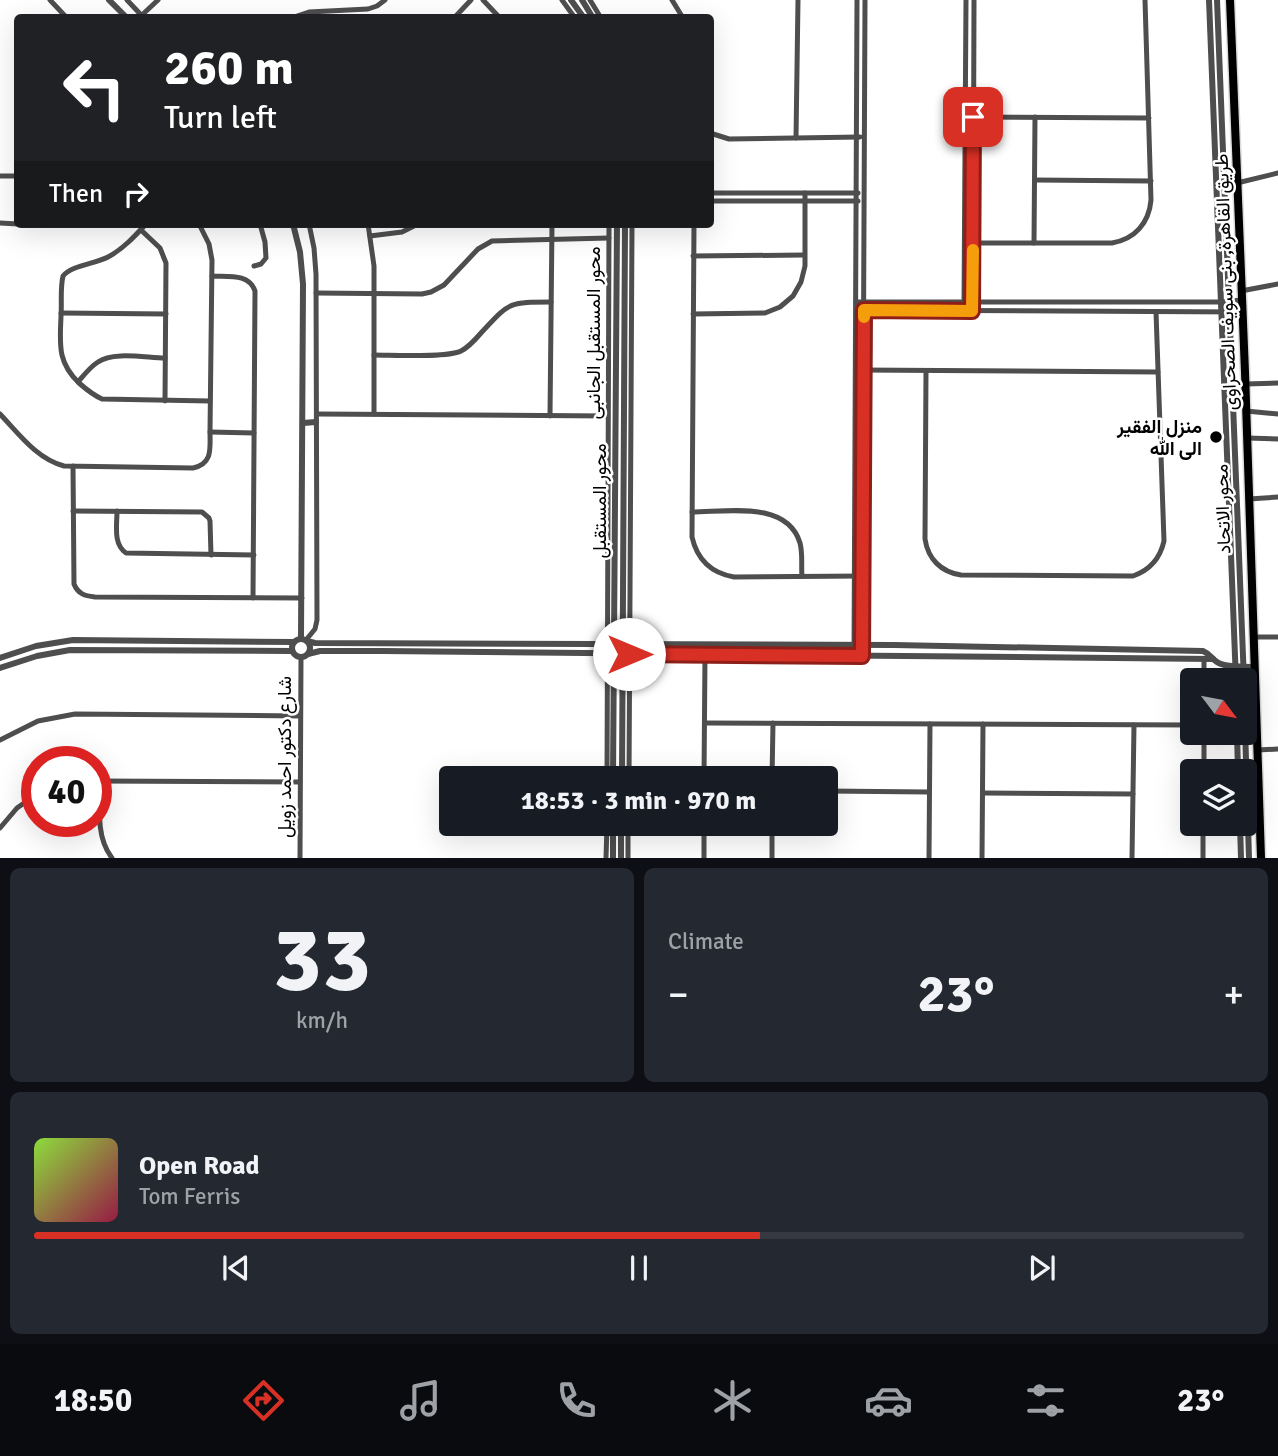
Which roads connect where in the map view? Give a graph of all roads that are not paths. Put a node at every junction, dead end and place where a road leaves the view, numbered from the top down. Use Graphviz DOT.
graph roads {
  1 [pos="50,0"];
  2 [pos="109,0"];
  3 [pos="127,0"];
  4 [pos="158,0"];
  5 [pos="385,0"];
  6 [pos="471,0"];
  7 [pos="482,0"];
  8 [pos="797,0"];
  9 [pos="858,0"];
  10 [pos="865,0"];
  11 [pos="966,0"];
  12 [pos="974,0"];
  13 [pos="1145,0"];
  14 [pos="1209,0"];
  15 [pos="1217,0"];
  16 [pos="1232,0"];
  17 [pos="63,14"];
  18 [pos="123,14"];
  19 [pos="141,14"];
  20 [pos="145,14"];
  21 [pos="303,14"];
  22 [pos="458,14"];
  23 [pos="496,14"];
  24 [pos="965,117"];
  25 [pos="973,117"];
  26 [pos="1035,117"];
  27 [pos="1149,118"];
  28 [pos="714,133"];
  29 [pos="865,137"];
  30 [pos="796,138"];
  31 [pos="857,138"];
  32 [pos="1278,173"];
  33 [pos="1035,180"];
  34 [pos="1151,181"];
  35 [pos="1237,183"];
  36 [pos="714,193"];
  37 [pos="805,193"];
  38 [pos="856,193"];
  39 [pos="864,193"];
  40 [pos="714,201"];
  41 [pos="805,201"];
  42 [pos="856,201"];
  43 [pos="864,201"];
  44 [pos="201,228"];
  45 [pos="261,228"];
  46 [pos="294,228"];
  47 [pos="310,228"];
  48 [pos="369,228"];
  49 [pos="410,228"];
  50 [pos="552,228"];
  51 [pos="609,228"];
  52 [pos="617,228"];
  53 [pos="625,228"];
  54 [pos="632,228"];
  55 [pos="694,228"];
  56 [pos="141,230"];
  57 [pos="370,236"];
  58 [pos="609,238"];
  59 [pos="551,239"];
  60 [pos="965,243"];
  61 [pos="973,243"];
  62 [pos="1034,243"];
  63 [pos="804,255"];
  64 [pos="693,256"];
  65 [pos="254,266"];
  66 [pos="212,276"];
  67 [pos="1278,284"];
  68 [pos="316,293"];
  69 [pos="374,293"];
  70 [pos="1241,295"];
  71 [pos="1226,301"];
  72 [pos="551,302"];
  73 [pos="856,302"];
  74 [pos="864,302"];
  75 [pos="964,303"];
  76 [pos="972,303"];
  77 [pos="856,310"];
  78 [pos="864,310"];
  79 [pos="964,311"];
  80 [pos="972,311"];
  81 [pos="1226,311"];
  82 [pos="1156,312"];
  83 [pos="1242,312"];
  84 [pos="61,313"];
  85 [pos="166,314"];
  86 [pos="693,314"];
  87 [pos="374,355"];
  88 [pos="165,359"];
  89 [pos="855,370"];
  90 [pos="864,370"];
  91 [pos="926,371"];
  92 [pos="1158,372"];
  93 [pos="78,382"];
  94 [pos="1278,383"];
  95 [pos="1245,384"];
  96 [pos="164,401"];
  97 [pos="210,401"];
  98 [pos="1246,411"];
  99 [pos="317,414"];
  100 [pos="374,414"];
  101 [pos="1278,414"];
  102 [pos="550,416"];
  103 [pos="608,416"];
  104 [pos="1,417"];
  105 [pos="316,422"];
  106 [pos="303,423"];
  107 [pos="211,432"];
  108 [pos="254,433"];
  109 [pos="1247,438"];
  110 [pos="1278,439"];
  111 [pos="73,466"];
  112 [pos="1278,497"];
  113 [pos="1249,499"];
  114 [pos="73,511"];
  115 [pos="117,511"];
  116 [pos="692,512"];
  117 [pos="211,555"];
  118 [pos="254,555"];
  119 [pos="802,576"];
  120 [pos="854,576"];
  121 [pos="863,576"];
  122 [pos="253,598"];
  123 [pos="302,598"];
  124 [pos="1278,636"];
  125 [pos="1253,637"];
  126 [pos="305,640"];
  127 [pos="293,642"];
  128 [pos="383,643"];
  129 [pos="611,644"];
  130 [pos="626,644"];
  131 [pos="854,645"];
  132 [pos="862,645"];
  133 [pos="292,651"];
  134 [pos="383,651"];
  135 [pos="610,654"];
  136 [pos="626,654"];
  137 [pos="304,655"];
  138 [pos="705,655"];
  139 [pos="853,656"];
  140 [pos="862,656"];
  141 [pos="0,658"];
  142 [pos="1204,659"];
  143 [pos="1213,659"];
  144 [pos="1239,666"];
  145 [pos="1254,667"];
  146 [pos="0,668"];
  147 [pos="1204,668"];
  148 [pos="300,716"];
  149 [pos="705,723"];
  150 [pos="773,723"];
  151 [pos="930,724"];
  152 [pos="983,724"];
  153 [pos="1134,725"];
  154 [pos="1180,725"];
  155 [pos="0,740"];
  156 [pos="1246,746"];
  157 [pos="1278,749"];
  158 [pos="1257,750"];
  159 [pos="607,766"];
  160 [pos="613,766"];
  161 [pos="622,766"];
  162 [pos="629,766"];
  163 [pos="704,766"];
  164 [pos="772,766"];
  165 [pos="112,781"];
  166 [pos="300,782"];
  167 [pos="838,791"];
  168 [pos="929,792"];
  169 [pos="983,793"];
  170 [pos="1133,794"];
  171 [pos="21,805"];
  172 [pos="0,828"];
  173 [pos="607,836"];
  174 [pos="613,836"];
  175 [pos="621,836"];
  176 [pos="628,836"];
  177 [pos="704,836"];
  178 [pos="772,836"];
  179 [pos="1203,836"];
  180 [pos="1240,836"];
  181 [pos="101,837"];
  182 [pos="112,858"];
  183 [pos="299,858"];
  184 [pos="606,858"];
  185 [pos="613,858"];
  186 [pos="621,858"];
  187 [pos="628,858"];
  188 [pos="704,858"];
  189 [pos="772,858"];
  190 [pos="929,858"];
  191 [pos="982,858"];
  192 [pos="1132,858"];
  193 [pos="1203,858"];
  194 [pos="1241,858"];
  195 [pos="1249,858"];
  196 [pos="1261,858"];
  1 -- 17 [label="street"];
  2 -- 18 [label="street"];
  3 -- 19 [label="street"];
  4 -- 20 [label="street"];
  5 -- 21 [label="street"];
  6 -- 22 [label="street"];
  7 -- 23 [label="street"];
  8 -- 30 [label="street"];
  9 -- 31 [label="street"];
  10 -- 29 [label="street"];
  11 -- 24 [label="street"];
  12 -- 25 [label="street"];
  13 -- 27 [label="street"];
  14 -- 71 [label="street, محور الاتحاد"];
  15 -- 71 [label="street, محور الاتحاد"];
  16 -- 35 [label="main road, طريق القاهرة, بنى سويف الصحراوى"];
  24 -- 25 [label="street"];
  24 -- 60 [label="street"];
  25 -- 26 [label="street"];
  25 -- 61 [label="street"];
  26 -- 27 [label="street"];
  26 -- 33 [label="street"];
  27 -- 34 [label="street"];
  28 -- 30 [label="street"];
  29 -- 31 [label="street"];
  29 -- 39 [label="street"];
  30 -- 31 [label="street"];
  31 -- 38 [label="street"];
  32 -- 35 [label="street"];
  33 -- 34 [label="street"];
  33 -- 62 [label="street"];
  34 -- 62 [label="street"];
  35 -- 70 [label="main road, طريق القاهرة, بنى سويف الصحراوى"];
  36 -- 37 [label="street"];
  37 -- 38 [label="street"];
  37 -- 41 [label="street"];
  38 -- 39 [label="street"];
  38 -- 42 [label="street"];
  39 -- 43 [label="street"];
  40 -- 41 [label="street"];
  41 -- 42 [label="street"];
  41 -- 63 [label="street"];
  42 -- 43 [label="street"];
  42 -- 73 [label="street"];
  43 -- 74 [label="street"];
  44 -- 66 [label="street"];
  45 -- 65 [label="street"];
  46 -- 106 [label="street"];
  47 -- 68 [label="street"];
  48 -- 57 [label="street"];
  49 -- 57 [label="street"];
  50 -- 59 [label="street"];
  51 -- 58 [label="street, محور المستقبل الجانبى"];
  52 -- 129 [label="street, محور المستقبل"];
  53 -- 130 [label="street, محور المستقبل"];
  54 -- 130 [label="street, محور المستقبل الجانبى"];
  55 -- 64 [label="street"];
  56 -- 84 [label="street"];
  56 -- 85 [label="street"];
  57 -- 69 [label="street"];
  58 -- 59 [label="street"];
  58 -- 103 [label="street, محور المستقبل الجانبى"];
  59 -- 69 [label="street"];
  59 -- 72 [label="street"];
  60 -- 61 [label="street"];
  60 -- 75 [label="street"];
  61 -- 62 [label="street"];
  61 -- 76 [label="street"];
  63 -- 64 [label="street"];
  63 -- 86 [label="street"];
  64 -- 86 [label="street"];
  66 -- 97 [label="street"];
  66 -- 108 [label="street"];
  67 -- 70 [label="street"];
  68 -- 69 [label="street"];
  68 -- 99 [label="street"];
  69 -- 87 [label="street"];
  70 -- 71 [label="street"];
  70 -- 83 [label="main road, طريق القاهرة, بنى سويف الصحراوى"];
  71 -- 76 [label="street"];
  71 -- 81 [label="street, محور الاتحاد"];
  72 -- 87 [label="street"];
  72 -- 102 [label="street"];
  73 -- 74 [label="street"];
  73 -- 77 [label="street"];
  74 -- 75 [label="street"];
  74 -- 78 [label="street"];
  75 -- 76 [label="street"];
  75 -- 79 [label="street"];
  76 -- 80 [label="street"];
  77 -- 78 [label="street"];
  77 -- 89 [label="street"];
  78 -- 79 [label="street"];
  78 -- 90 [label="street"];
  79 -- 80 [label="street"];
  80 -- 82 [label="street"];
  81 -- 82 [label="street"];
  81 -- 83 [label="street"];
  81 -- 144 [label="street, محور الاتحاد"];
  82 -- 92 [label="street"];
  83 -- 95 [label="main road, طريق القاهرة, بنى سويف الصحراوى"];
  84 -- 85 [label="street"];
  84 -- 93 [label="street"];
  85 -- 88 [label="street"];
  86 -- 116 [label="street"];
  87 -- 100 [label="street"];
  88 -- 93 [label="street"];
  88 -- 96 [label="street"];
  89 -- 90 [label="street"];
  89 -- 120 [label="street"];
  90 -- 91 [label="street"];
  90 -- 121 [label="street"];
  91 -- 92 [label="street"];
  91 -- 92 [label="street"];
  93 -- 96 [label="street"];
  94 -- 95 [label="street"];
  95 -- 98 [label="main road, طريق القاهرة, بنى سويف الصحراوى"];
  96 -- 97 [label="street"];
  97 -- 107 [label="street"];
  98 -- 101 [label="street"];
  98 -- 109 [label="main road, طريق القاهرة, بنى سويف الصحراوى"];
  99 -- 100 [label="street"];
  99 -- 105 [label="street"];
  100 -- 102 [label="street"];
  102 -- 103 [label="street"];
  103 -- 129 [label="street, محور المستقبل الجانبى"];
  104 -- 111 [label="street"];
  105 -- 106 [label="street"];
  105 -- 126 [label="street"];
  106 -- 123 [label="street"];
  107 -- 108 [label="street"];
  107 -- 111 [label="street"];
  108 -- 118 [label="street"];
  109 -- 110 [label="street"];
  109 -- 113 [label="main road, طريق القاهرة, بنى سويف الصحراوى"];
  111 -- 114 [label="street"];
  112 -- 113 [label="street"];
  113 -- 125 [label="main road, طريق القاهرة, بنى سويف الصحراوى"];
  114 -- 115 [label="street"];
  114 -- 122 [label="street"];
  115 -- 117 [label="street"];
  115 -- 117 [label="street"];
  116 -- 119 [label="street"];
  116 -- 119 [label="street"];
  117 -- 118 [label="street"];
  118 -- 122 [label="street"];
  119 -- 120 [label="street"];
  120 -- 121 [label="street"];
  120 -- 131 [label="street"];
  121 -- 132 [label="street"];
  122 -- 123 [label="street"];
  123 -- 126 [label="street"];
  124 -- 125 [label="street"];
  125 -- 145 [label="main road, طريق القاهرة, بنى سويف الصحراوى"];
  126 -- 127 [label="street"];
  126 -- 128 [label="street"];
  126 -- 137 [label="street"];
  127 -- 133 [label="street"];
  127 -- 141 [label="street"];
  128 -- 129 [label="street"];
  128 -- 134 [label="street"];
  129 -- 130 [label="street"];
  129 -- 135 [label="street, محور المستقبل"];
  130 -- 131 [label="street"];
  130 -- 136 [label="street, محور المستقبل"];
  131 -- 132 [label="street"];
  131 -- 139 [label="street"];
  132 -- 140 [label="street"];
  132 -- 143 [label="street"];
  133 -- 137 [label="street"];
  133 -- 146 [label="street"];
  134 -- 135 [label="street"];
  134 -- 137 [label="street"];
  135 -- 136 [label="street"];
  135 -- 159 [label="street"];
  135 -- 160 [label="street, محور المستقبل"];
  136 -- 138 [label="street"];
  136 -- 161 [label="street, محور المستقبل"];
  136 -- 162 [label="street"];
  137 -- 148 [label="street, شارع دكتور احمد زويل"];
  138 -- 139 [label="street"];
  138 -- 149 [label="street"];
  139 -- 140 [label="street"];
  140 -- 142 [label="street"];
  142 -- 143 [label="street"];
  142 -- 147 [label="street"];
  143 -- 144 [label="street"];
  144 -- 145 [label="street"];
  145 -- 158 [label="main road, طريق القاهرة, بنى سويف الصحراوى"];
  148 -- 155 [label="street"];
  148 -- 166 [label="street, شارع دكتور احمد زويل"];
  149 -- 150 [label="street"];
  149 -- 163 [label="street"];
  150 -- 151 [label="street"];
  150 -- 164 [label="street"];
  151 -- 152 [label="street"];
  151 -- 168 [label="street"];
  152 -- 153 [label="street"];
  152 -- 169 [label="street"];
  153 -- 154 [label="street"];
  153 -- 170 [label="street"];
  156 -- 195 [label="street"];
  157 -- 158 [label="street"];
  158 -- 196 [label="main road, طريق القاهرة, بنى سويف الصحراوى"];
  165 -- 166 [label="street"];
  166 -- 183 [label="street, شارع دكتور احمد زويل"];
  167 -- 168 [label="street"];
  168 -- 190 [label="street"];
  169 -- 170 [label="street"];
  169 -- 191 [label="street"];
  170 -- 192 [label="street"];
  171 -- 172 [label="street"];
  173 -- 184 [label="street"];
  174 -- 185 [label="street"];
  175 -- 186 [label="street"];
  176 -- 187 [label="street"];
  177 -- 188 [label="street"];
  178 -- 189 [label="street"];
  179 -- 193 [label="street"];
  180 -- 194 [label="street"];
  181 -- 182 [label="street"];
}
